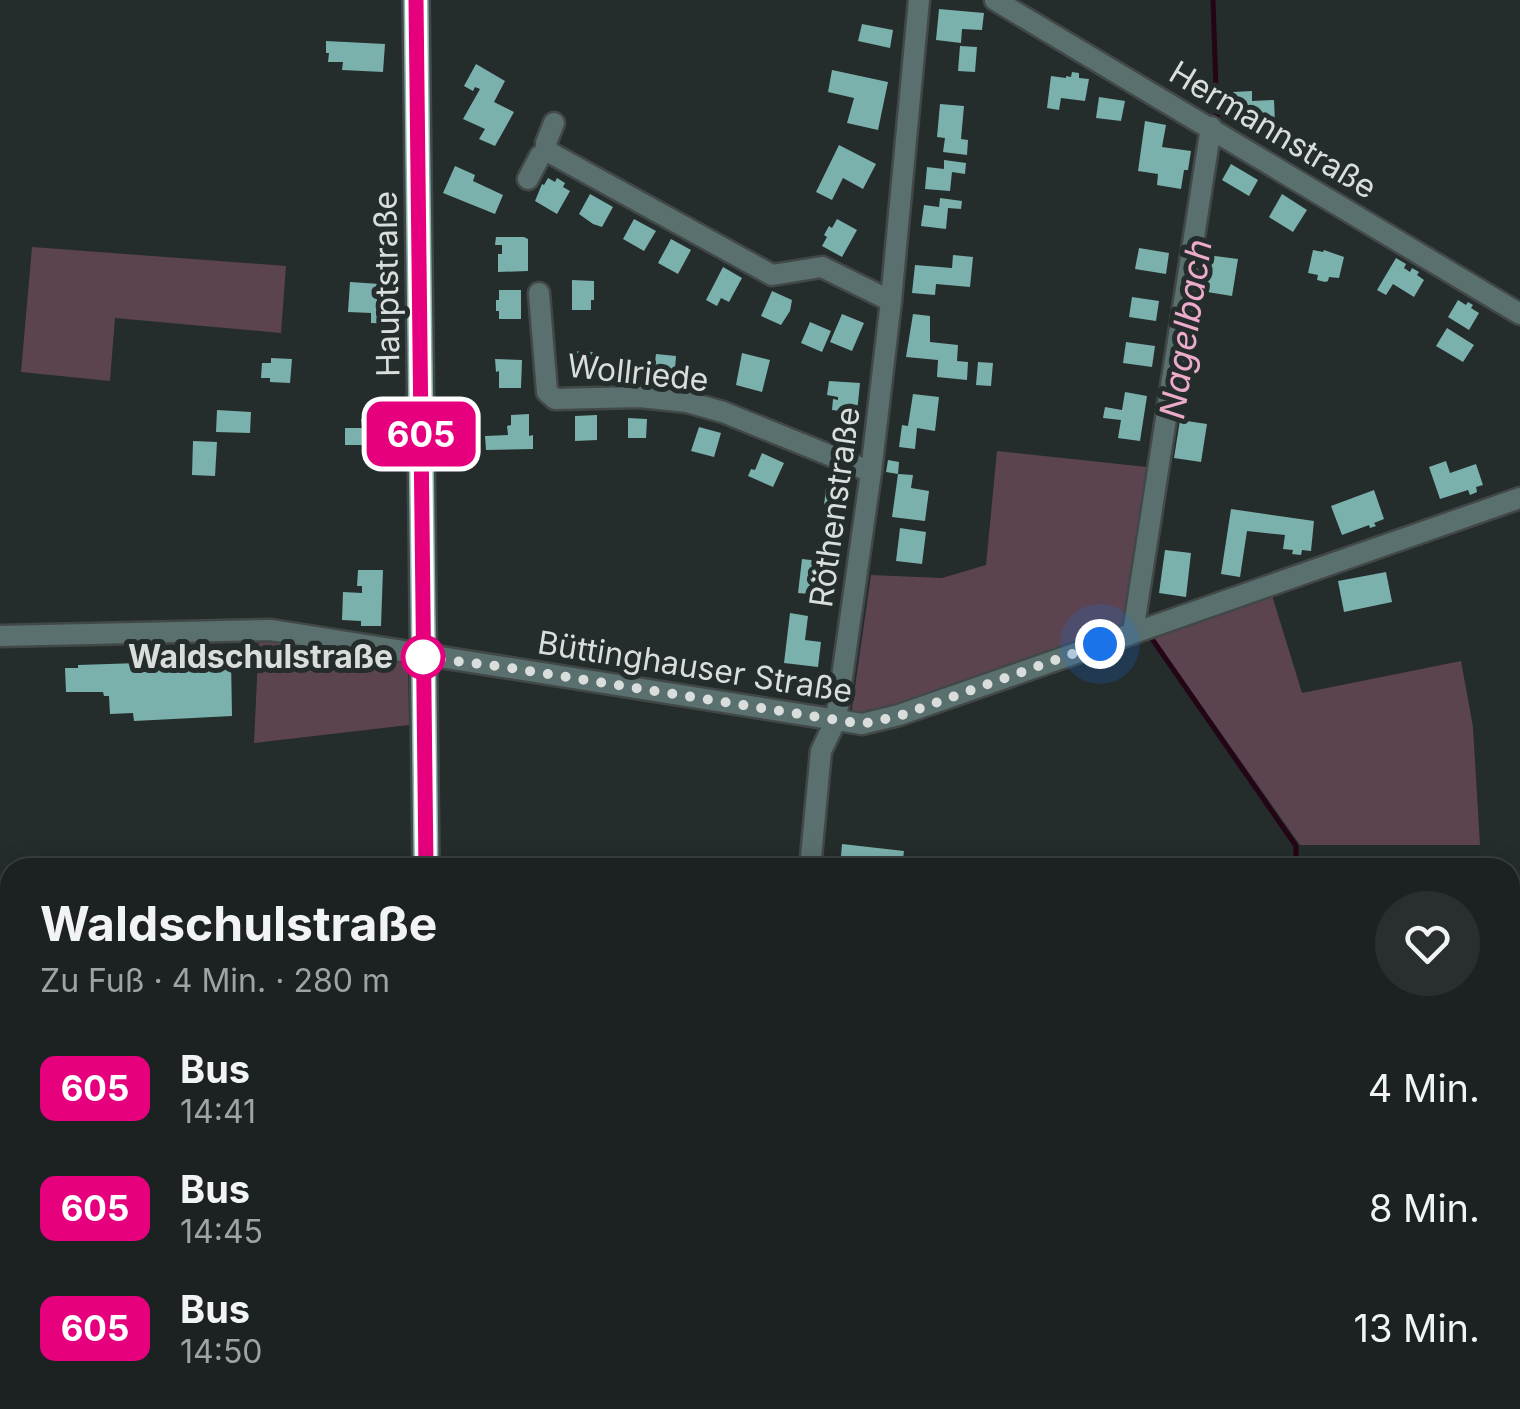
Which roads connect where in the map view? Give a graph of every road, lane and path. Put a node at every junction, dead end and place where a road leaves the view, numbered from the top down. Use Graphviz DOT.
graph roads {
  1 [pos="416,0"];
  2 [pos="919,0"];
  3 [pos="995,0"];
  4 [pos="554,123"];
  5 [pos="1211,127"];
  6 [pos="548,151"];
  7 [pos="528,178"];
  8 [pos="539,293"];
  9 [pos="891,301"];
  10 [pos="1520,314"];
  11 [pos="871,472"];
  12 [pos="1520,498"];
  13 [pos="1133,632"];
  14 [pos="0,636"];
  15 [pos="423,656"];
  16 [pos="836,720"];
  17 [pos="426,858"];
  18 [pos="811,858"];
  1 -- 15 [label="main road, Hauptstraße"];
  2 -- 9 [label="street, Röthenstraße"];
  3 -- 5 [label="street, Hermannstraße"];
  4 -- 6 [label="street"];
  5 -- 10 [label="street, Hermannstraße"];
  5 -- 13 [label="street"];
  6 -- 7 [label="street"];
  6 -- 9 [label="street"];
  8 -- 11 [label="street, Wollriede"];
  9 -- 11 [label="street, Röthenstraße"];
  11 -- 16 [label="street, Röthenstraße"];
  12 -- 13 [label="street, Büttinghauser Straße"];
  13 -- 16 [label="street, Büttinghauser Straße"];
  14 -- 15 [label="street"];
  15 -- 16 [label="street, Büttinghauser Straße"];
  15 -- 17 [label="main road, Hauptstraße"];
  16 -- 18 [label="street, Röthenstraße"];
}
